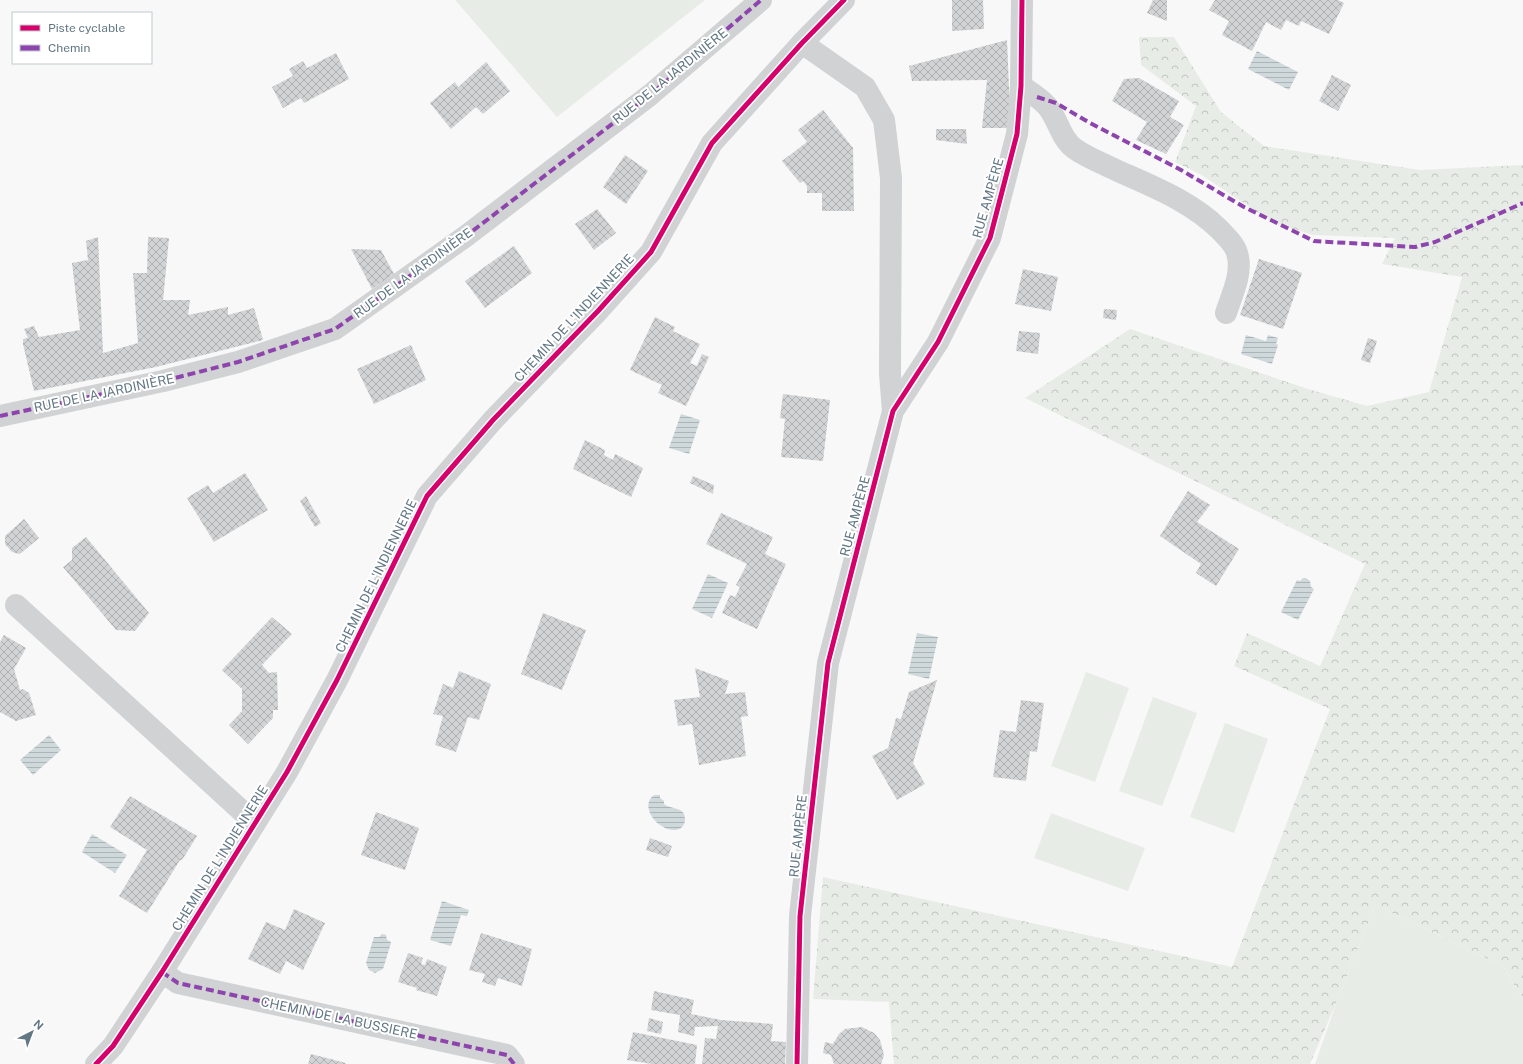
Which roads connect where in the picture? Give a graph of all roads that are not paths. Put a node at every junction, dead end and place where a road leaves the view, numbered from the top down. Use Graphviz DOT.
graph roads {
  1 [pos="761,0"];
  2 [pos="844,0"];
  3 [pos="1022,0"];
  4 [pos="802,43"];
  5 [pos="1021,86"];
  6 [pos="1226,313"];
  7 [pos="893,411"];
  8 [pos="0,416"];
  9 [pos="16,605"];
  10 [pos="255,823"];
  11 [pos="162,972"];
  12 [pos="96,1064"];
  13 [pos="514,1064"];
  14 [pos="797,1064"];
  1 -- 8 [label="street, RUE DE LA JARDINIÈRE"];
  2 -- 4 [label="street, CHEMIN DE L'INDIENNERIE"];
  3 -- 5 [label="street, RUE AMPÈRE"];
  4 -- 7 [label="street"];
  4 -- 10 [label="street, CHEMIN DE L'INDIENNERIE"];
  5 -- 6 [label="street"];
  5 -- 7 [label="street, RUE AMPÈRE"];
  7 -- 14 [label="street, RUE AMPÈRE"];
  9 -- 10 [label="street"];
  10 -- 11 [label="street, CHEMIN DE L'INDIENNERIE"];
  11 -- 12 [label="street, CHEMIN DE L'INDIENNERIE"];
  11 -- 13 [label="street, CHEMIN DE LA BUSSIERE"];
}
